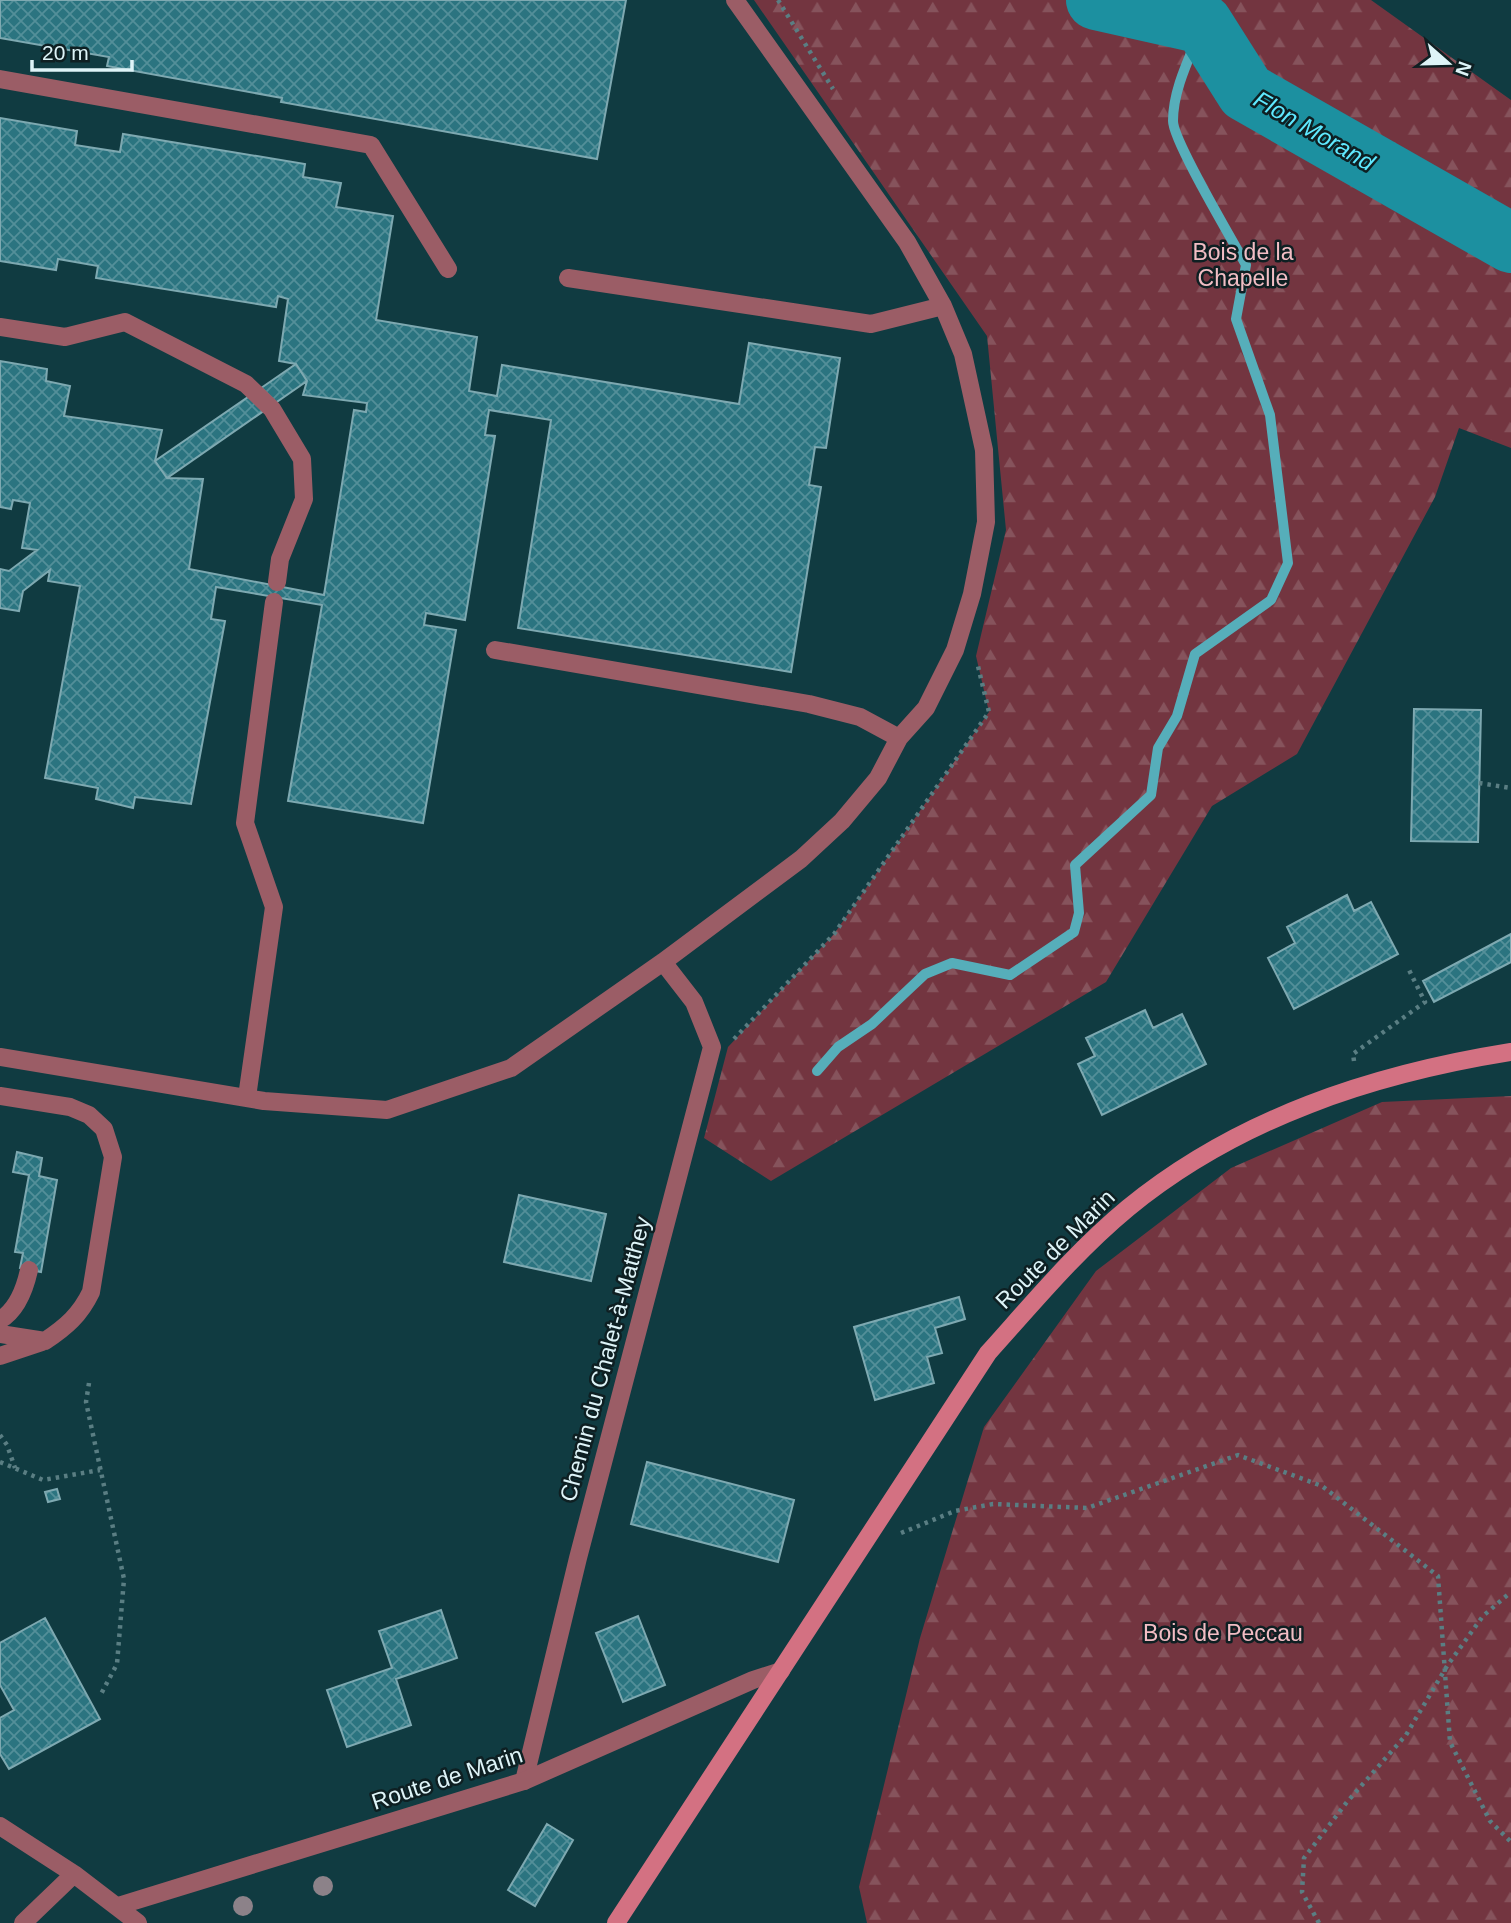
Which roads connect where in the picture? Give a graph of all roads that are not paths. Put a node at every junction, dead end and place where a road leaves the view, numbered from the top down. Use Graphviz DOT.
graph roads {
  1 [pos="735,0"];
  2 [pos="0,79"];
  3 [pos="448,269"];
  4 [pos="568,278"];
  5 [pos="943,306"];
  6 [pos="0,327"];
  7 [pos="277,582"];
  8 [pos="274,602"];
  9 [pos="495,650"];
  10 [pos="899,738"];
  11 [pos="663,962"];
  12 [pos="1511,1052"];
  13 [pos="0,1057"];
  14 [pos="0,1096"];
  15 [pos="247,1097"];
  16 [pos="29,1269"];
  17 [pos="0,1320"];
  18 [pos="0,1334"];
  19 [pos="45,1341"];
  20 [pos="0,1356"];
  21 [pos="781,1671"];
  22 [pos="524,1781"];
  23 [pos="0,1826"];
  24 [pos="74,1874"];
  25 [pos="118,1906"];
  26 [pos="23,1923"];
  27 [pos="138,1923"];
  28 [pos="615,1923"];
  1 -- 5 [label="street"];
  2 -- 3 [label="street"];
  4 -- 5 [label="street"];
  5 -- 10 [label="street"];
  6 -- 7 [label="street"];
  8 -- 15 [label="street"];
  9 -- 10 [label="street"];
  10 -- 11 [label="street"];
  11 -- 15 [label="street"];
  11 -- 22 [label="street, Chemin du Chalet-à-Matthey"];
  12 -- 21 [label="main road, Route de Marin"];
  13 -- 15 [label="street"];
  14 -- 19 [label="street"];
  16 -- 17 [label="street"];
  18 -- 19 [label="street"];
  19 -- 20 [label="street"];
  21 -- 22 [label="street, Route de Marin"];
  21 -- 28 [label="main road, Route de Marin"];
  22 -- 25 [label="street, Route de Marin"];
  23 -- 24 [label="street"];
  24 -- 25 [label="street"];
  24 -- 26 [label="street"];
  25 -- 27 [label="street"];
}
